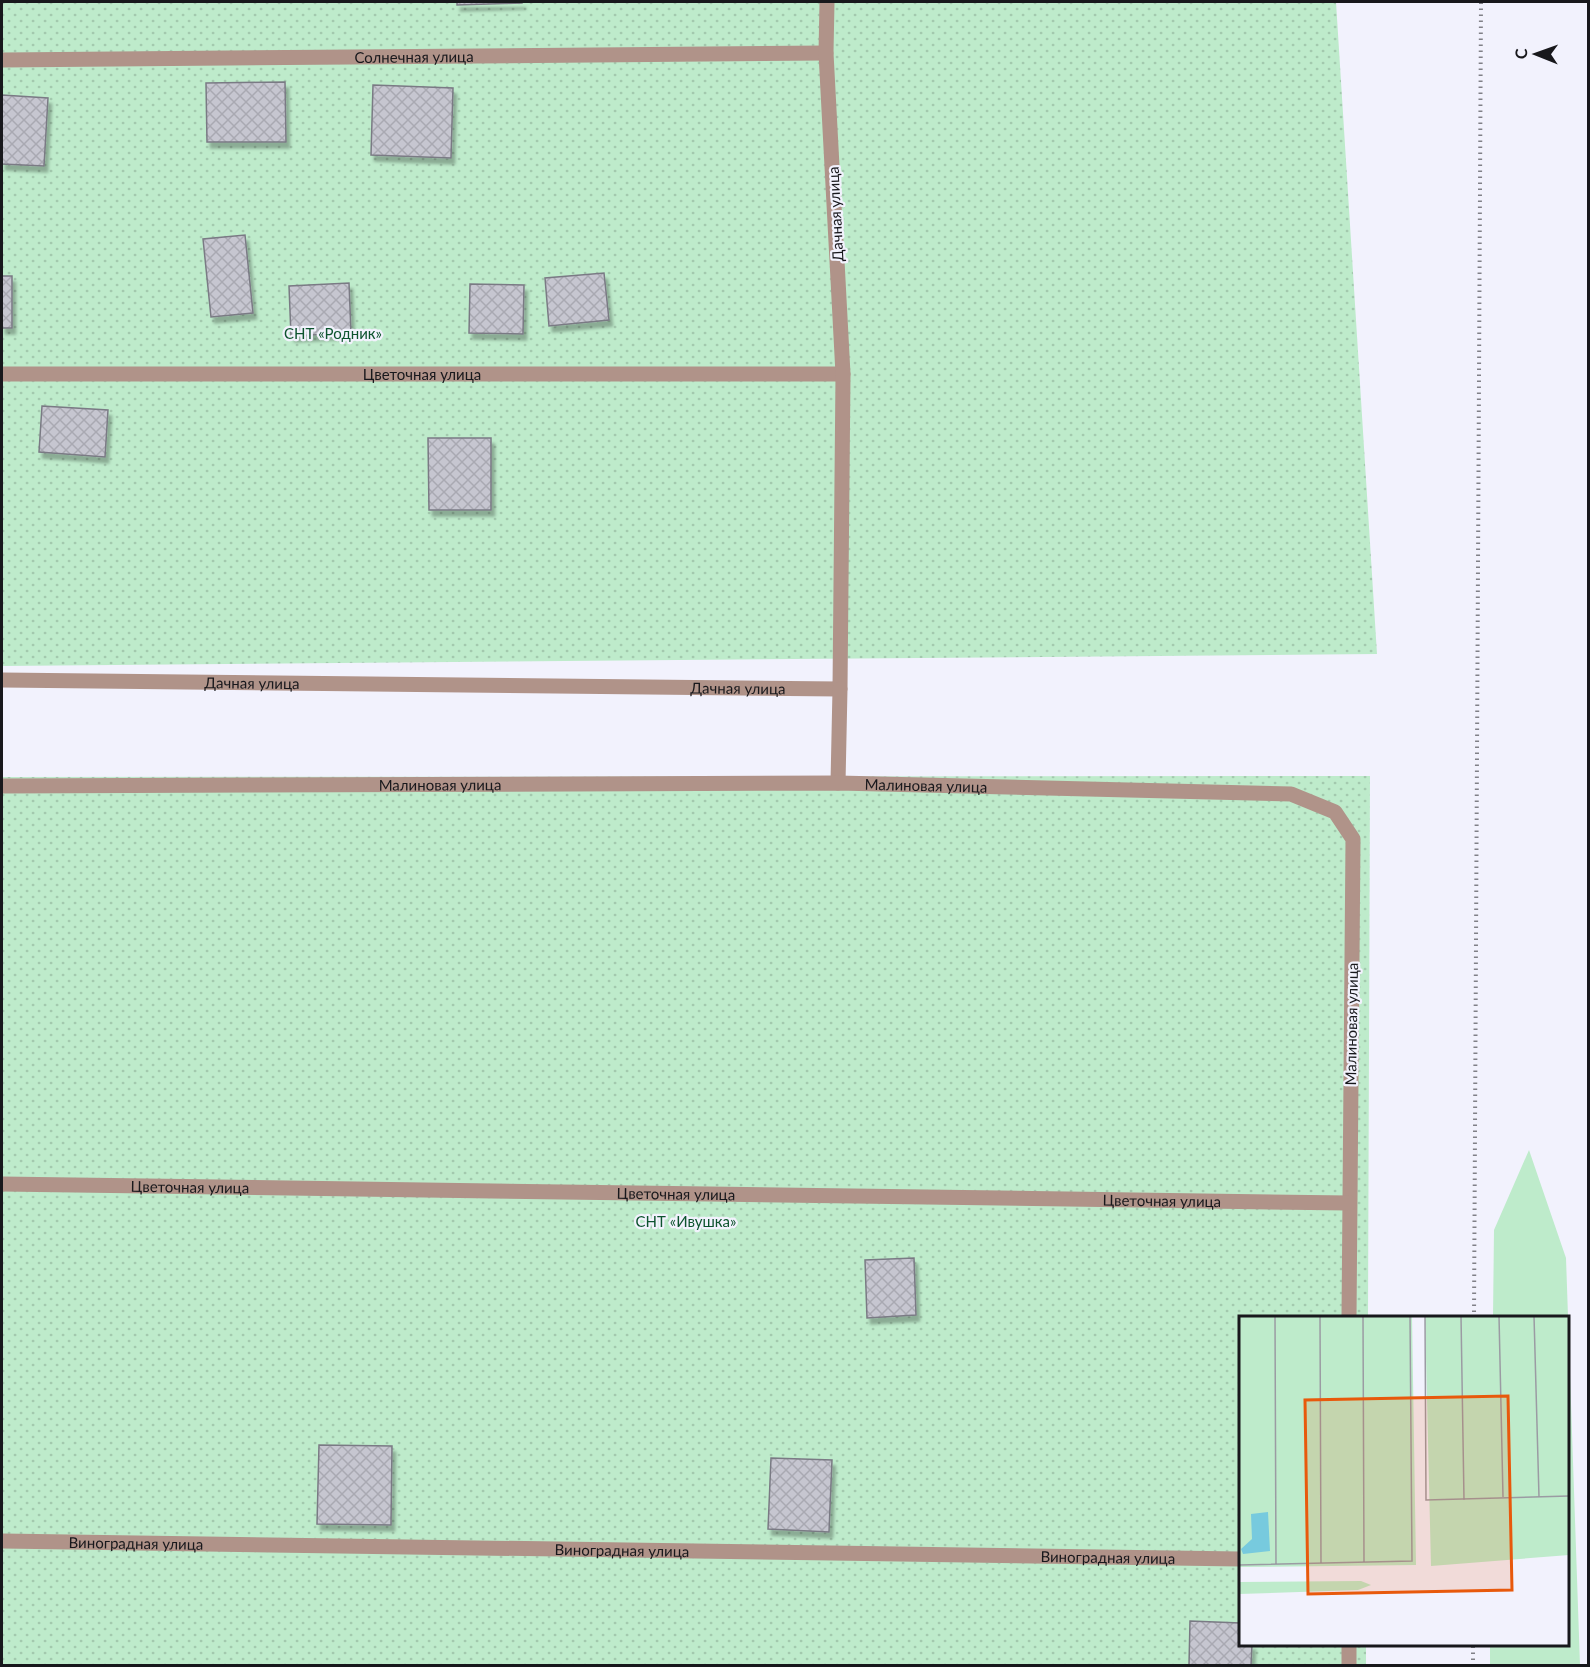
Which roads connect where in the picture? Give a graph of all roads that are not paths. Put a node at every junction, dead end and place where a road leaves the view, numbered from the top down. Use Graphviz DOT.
graph roads {
  1 [pos="827,2"];
  2 [pos="826,53"];
  3 [pos="2,60"];
  4 [pos="2,374"];
  5 [pos="843,374"];
  6 [pos="2,680"];
  7 [pos="840,689"];
  8 [pos="838,783"];
  9 [pos="2,786"];
  10 [pos="2,1184"];
  11 [pos="1349,1203"];
  12 [pos="1349,1316"];
  13 [pos="2,1541"];
  14 [pos="1239,1558"];
  15 [pos="1349,1646"];
  16 [pos="1349,1665"];
  1 -- 2 [label="street, Дачная улица"];
  2 -- 3 [label="street, Солнечная улица"];
  2 -- 5 [label="street, Дачная улица"];
  4 -- 5 [label="street, Цветочная улица"];
  5 -- 7 [label="street, Дачная улица"];
  6 -- 7 [label="street, Дачная улица"];
  7 -- 8 [label="street"];
  8 -- 9 [label="street, Малиновая улица"];
  8 -- 11 [label="street, Малиновая улица"];
  10 -- 11 [label="street, Цветочная улица"];
  11 -- 12 [label="street, Малиновая улица"];
  13 -- 14 [label="street, Виноградная улица"];
  15 -- 16 [label="street"];
}
